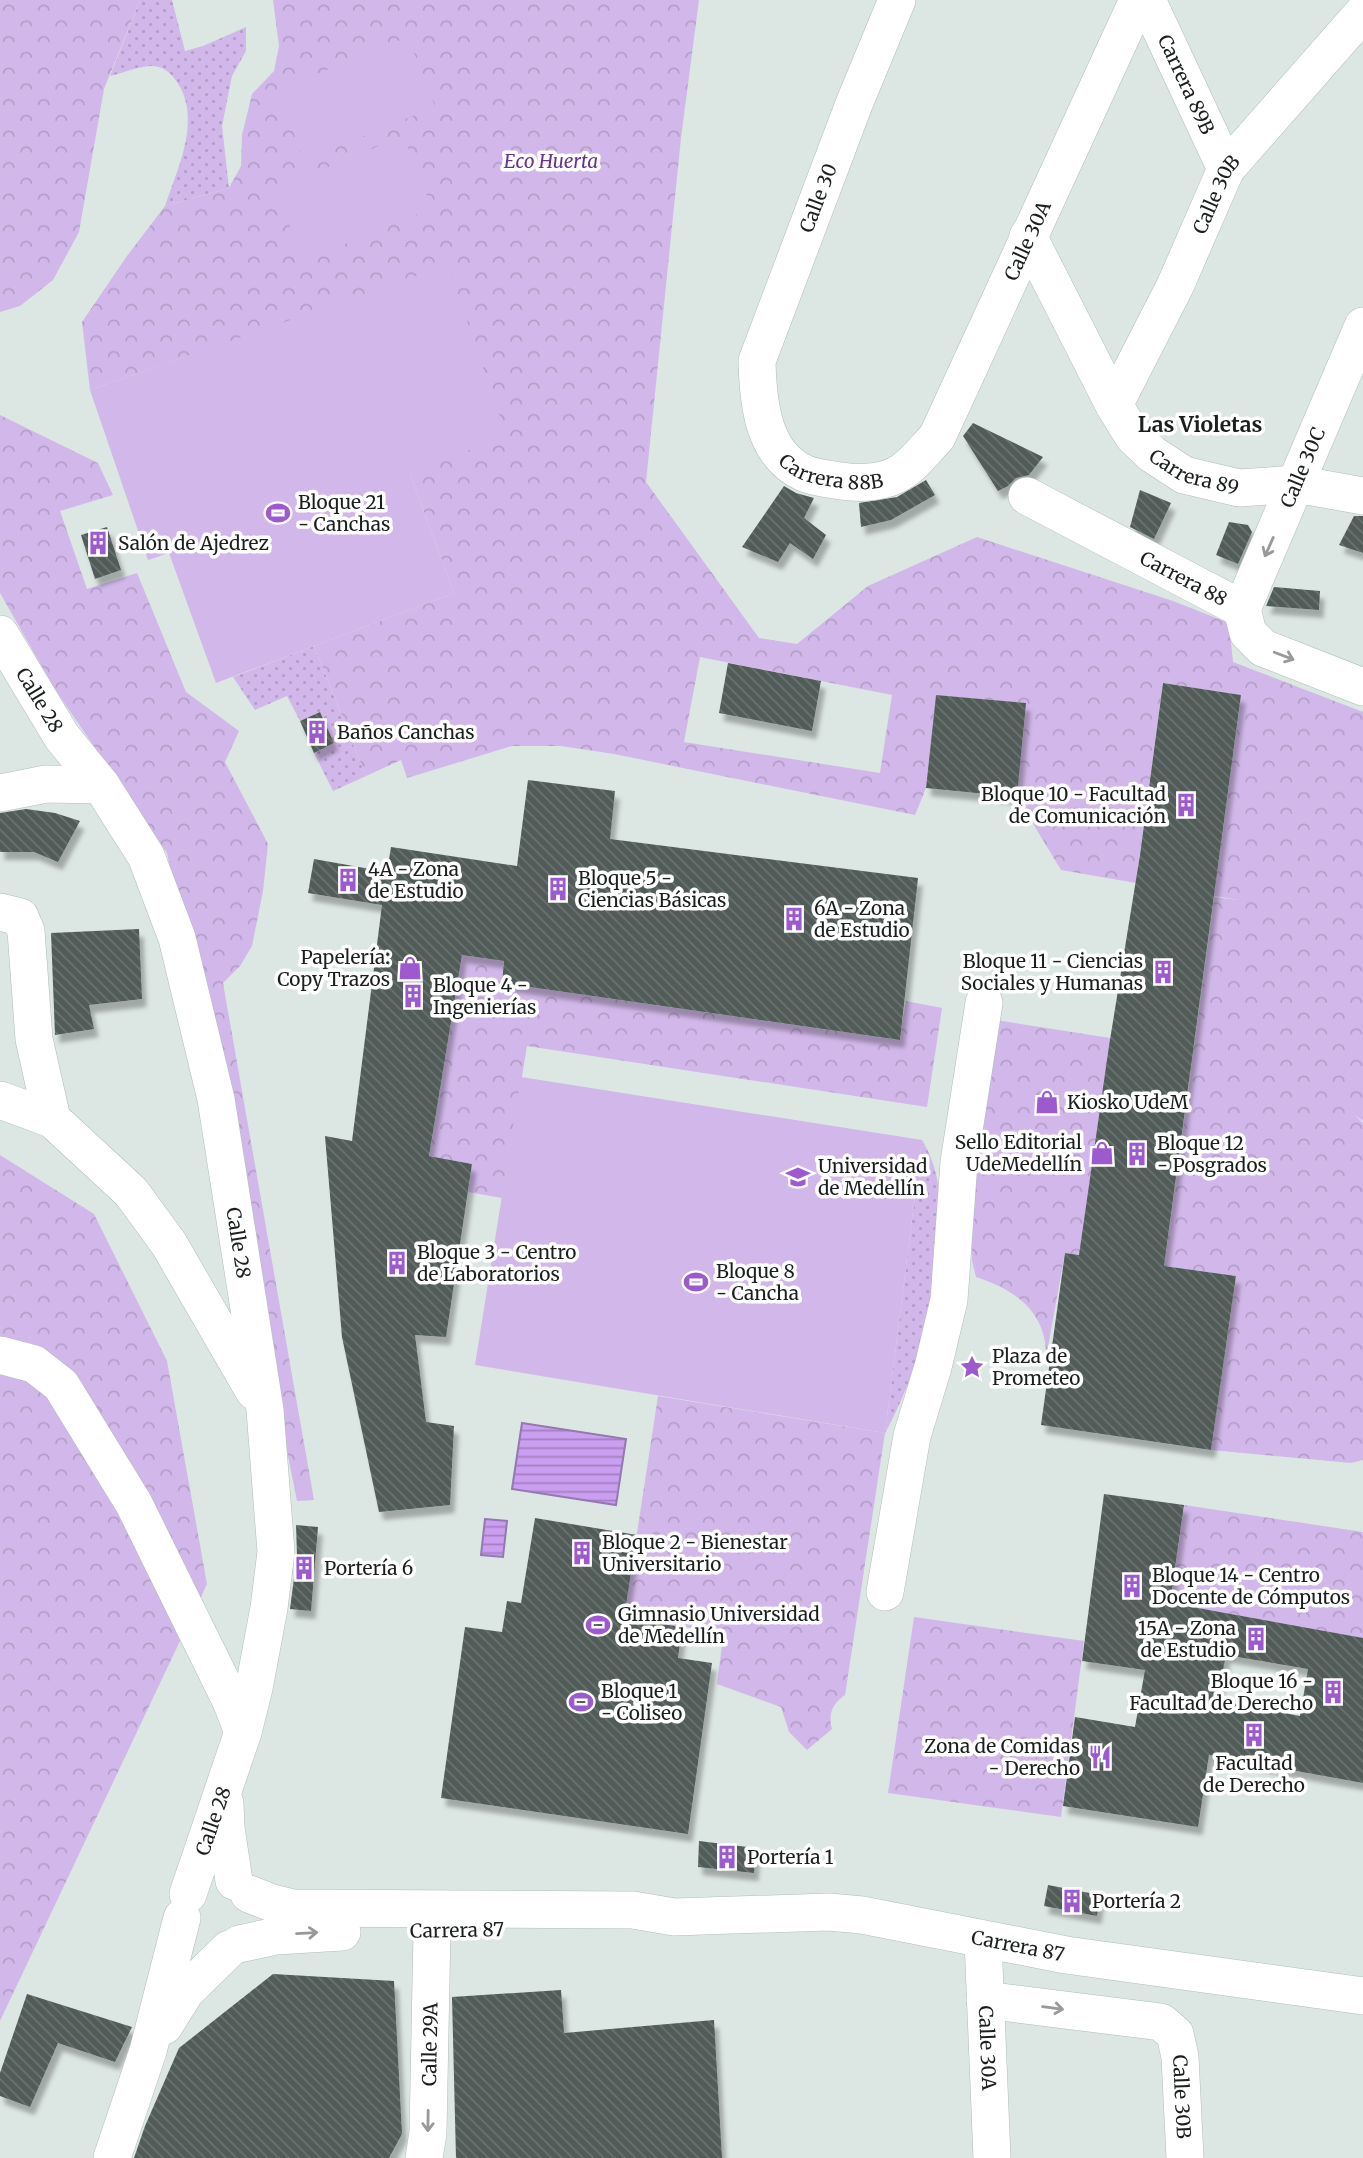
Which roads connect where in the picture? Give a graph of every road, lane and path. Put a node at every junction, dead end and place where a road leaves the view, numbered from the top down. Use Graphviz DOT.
graph roads {
  1 [pos="897,0"];
  2 [pos="1138,0"];
  3 [pos="1147,0"];
  4 [pos="1363,13"];
  5 [pos="1226,169"];
  6 [pos="1028,236"];
  7 [pos="1363,326"];
  8 [pos="758,399"];
  9 [pos="1114,405"];
  10 [pos="902,472"];
  11 [pos="1296,484"];
  12 [pos="1027,496"];
  13 [pos="1363,496"];
  14 [pos="1242,609"];
  15 [pos="0,634"];
  16 [pos="1363,687"];
  17 [pos="101,785"];
  18 [pos="0,793"];
  19 [pos="0,912"];
  20 [pos="984,1003"];
  21 [pos="0,1100"];
  22 [pos="52,1119"];
  23 [pos="0,1355"];
  24 [pos="265,1410"];
  25 [pos="885,1592"];
  26 [pos="243,1732"];
  27 [pos="226,1781"];
  28 [pos="241,1887"];
  29 [pos="185,1906"];
  30 [pos="674,1917"];
  31 [pos="432,1931"];
  32 [pos="983,1940"];
  33 [pos="234,1946"];
  34 [pos="1363,1996"];
  35 [pos="985,2000"];
  36 [pos="148,2051"];
  37 [pos="112,2158"];
  38 [pos="424,2158"];
  39 [pos="992,2158"];
  40 [pos="1185,2158"];
  1 -- 8 [label="street, Calle 30"];
  2 -- 6 [label="street, Calle 30A"];
  3 -- 5 [label="street, Carrera 89B"];
  4 -- 5 [label="street, Calle 30B"];
  5 -- 9 [label="street, Calle 30B"];
  6 -- 9 [label="street, Carrera 89"];
  6 -- 10 [label="street, Calle 30A"];
  7 -- 11 [label="street, Calle 30C"];
  8 -- 10 [label="street, Carrera 88B"];
  9 -- 11 [label="street, Carrera 89"];
  11 -- 13 [label="street, Carrera 89"];
  11 -- 14 [label="street, Calle 30C, one-way"];
  12 -- 14 [label="street, Carrera 88"];
  14 -- 16 [label="street, Carrera 88, one-way"];
  15 -- 17 [label="street, Calle 28"];
  17 -- 18 [label="street"];
  17 -- 24 [label="street, Calle 28"];
  19 -- 22 [label="street"];
  20 -- 25 [label="street"];
  21 -- 22 [label="street"];
  22 -- 24 [label="street"];
  23 -- 26 [label="street"];
  24 -- 26 [label="street, Calle 28"];
  26 -- 27 [label="street, Calle 28"];
  27 -- 28 [label="street"];
  27 -- 29 [label="street, Calle 28"];
  28 -- 29 [label="street"];
  28 -- 30 [label="street, Carrera 87"];
  28 -- 33 [label="street"];
  29 -- 33 [label="street"];
  29 -- 36 [label="street, Calle 28"];
  30 -- 31 [label="street, Carrera 87"];
  30 -- 32 [label="street, Carrera 87"];
  33 -- 31 [label="street, Carrera 87, one-way"];
  31 -- 38 [label="street, Calle 29A, one-way"];
  32 -- 34 [label="street, Carrera 87"];
  32 -- 35 [label="street, Calle 30A"];
  33 -- 36 [label="street"];
  35 -- 39 [label="street, Calle 30A"];
  35 -- 40 [label="street, Calle 30B, one-way"];
  36 -- 37 [label="street, Calle 28"];
}
